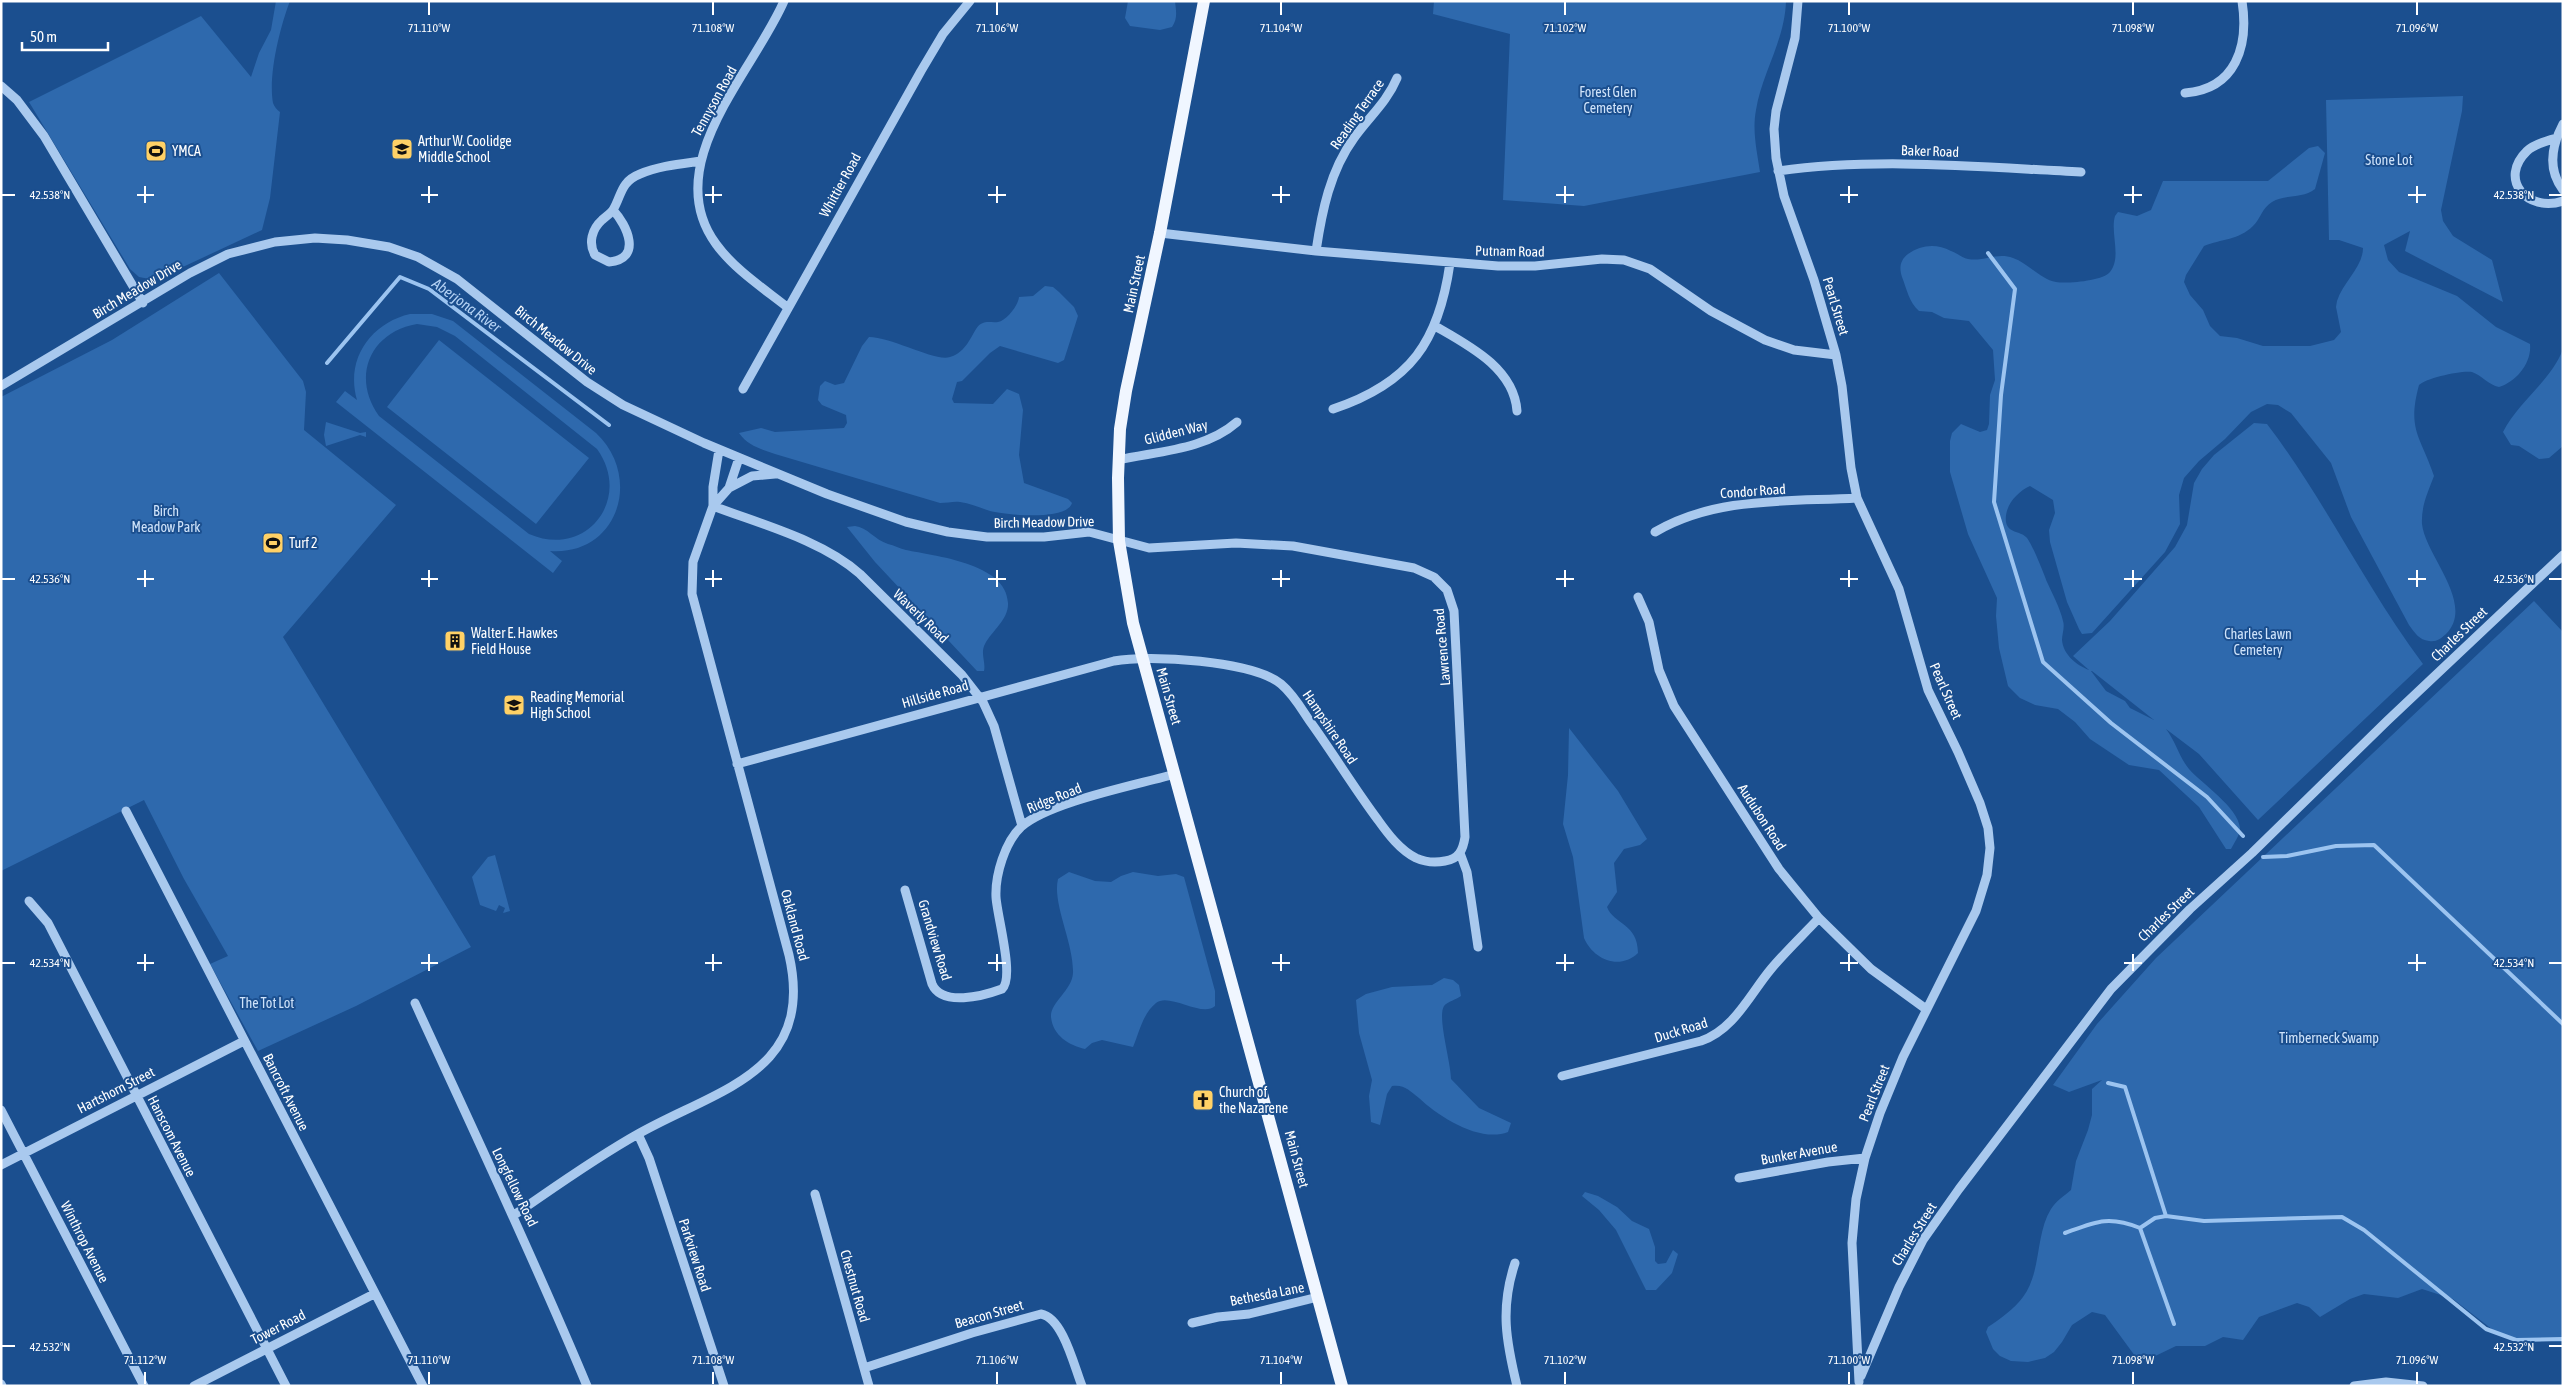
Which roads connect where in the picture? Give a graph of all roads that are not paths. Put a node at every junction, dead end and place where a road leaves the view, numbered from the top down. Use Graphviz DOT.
graph roads {
  1 [pos="784,1"];
  2 [pos="970,1"];
  3 [pos="1204,1"];
  4 [pos="1798,1"];
  5 [pos="2242,1"];
  6 [pos="1397,78"];
  7 [pos="1,86"];
  8 [pos="2185,93"];
  9 [pos="2563,124"];
  10 [pos="2556,138"];
  11 [pos="700,161"];
  12 [pos="1778,171"];
  13 [pos="2080,172"];
  14 [pos="2563,190"];
  15 [pos="2563,201"];
  16 [pos="613,210"];
  17 [pos="1160,233"];
  18 [pos="1316,251"];
  19 [pos="1450,263"];
  20 [pos="143,303"];
  21 [pos="787,307"];
  22 [pos="1435,326"];
  23 [pos="1836,355"];
  24 [pos="1,386"];
  25 [pos="743,389"];
  26 [pos="1333,409"];
  27 [pos="1517,411"];
  28 [pos="1237,422"];
  29 [pos="719,450"];
  30 [pos="739,458"];
  31 [pos="1118,460"];
  32 [pos="778,474"];
  33 [pos="729,488"];
  34 [pos="1858,498"];
  35 [pos="713,506"];
  36 [pos="1655,532"];
  37 [pos="1120,541"];
  38 [pos="2563,555"];
  39 [pos="1638,597"];
  40 [pos="1143,658"];
  41 [pos="980,696"];
  42 [pos="737,764"];
  43 [pos="1175,774"];
  44 [pos="126,811"];
  45 [pos="1022,826"];
  46 [pos="1460,853"];
  47 [pos="905,890"];
  48 [pos="29,901"];
  49 [pos="1819,918"];
  50 [pos="1478,947"];
  51 [pos="942,995"];
  52 [pos="415,1003"];
  53 [pos="1926,1009"];
  54 [pos="244,1041"];
  55 [pos="1562,1076"];
  56 [pos="135,1095"];
  57 [pos="1,1110"];
  58 [pos="638,1134"];
  59 [pos="24,1154"];
  60 [pos="1865,1158"];
  61 [pos="1,1165"];
  62 [pos="1739,1178"];
  63 [pos="815,1194"];
  64 [pos="514,1215"];
  65 [pos="1516,1263"];
  66 [pos="374,1294"];
  67 [pos="1318,1297"];
  68 [pos="1192,1323"];
  69 [pos="267,1348"];
  70 [pos="864,1368"];
  71 [pos="1859,1384"];
  72 [pos="144,1386"];
  73 [pos="194,1386"];
  74 [pos="286,1386"];
  75 [pos="423,1386"];
  76 [pos="587,1386"];
  77 [pos="724,1386"];
  78 [pos="869,1386"];
  79 [pos="1082,1386"];
  80 [pos="1342,1386"];
  81 [pos="1517,1386"];
  82 [pos="2354,1386"];
  83 [pos="2423,1386"];
  1 -- 11 [label="street, Tennyson Road"];
  2 -- 21 [label="street, Whittier Road"];
  3 -- 17 [label="main road, Main Street"];
  4 -- 12 [label="street, Pearl Street"];
  5 -- 8 [label="street"];
  6 -- 18 [label="street, Reading Terrace"];
  7 -- 20 [label="street"];
  9 -- 10 [label="street"];
  10 -- 14 [label="street"];
  10 -- 15 [label="street"];
  11 -- 16 [label="street"];
  11 -- 21 [label="street, Tennyson Road"];
  12 -- 13 [label="street, Baker Road"];
  12 -- 23 [label="street, Pearl Street"];
  16 -- 16 [label="street"];
  17 -- 18 [label="street, Putnam Road"];
  17 -- 31 [label="main road, Main Street"];
  18 -- 19 [label="street, Putnam Road"];
  19 -- 22 [label="street"];
  19 -- 23 [label="street, Putnam Road"];
  20 -- 24 [label="street, Birch Meadow Drive"];
  20 -- 29 [label="street, Birch Meadow Drive"];
  21 -- 25 [label="street, Whittier Road"];
  22 -- 26 [label="street"];
  22 -- 27 [label="street"];
  23 -- 34 [label="street, Pearl Street"];
  28 -- 31 [label="street, Glidden Way"];
  29 -- 30 [label="street, Birch Meadow Drive"];
  29 -- 35 [label="street, Oakland Road"];
  30 -- 32 [label="street, Birch Meadow Drive"];
  30 -- 33 [label="street, Oakland Road"];
  31 -- 37 [label="main road, Main Street"];
  32 -- 33 [label="street, Oakland Road"];
  32 -- 37 [label="street, Birch Meadow Drive"];
  33 -- 35 [label="street, Oakland Road"];
  34 -- 36 [label="street, Condor Road"];
  34 -- 53 [label="street, Pearl Street"];
  35 -- 41 [label="street, Waverly Road"];
  35 -- 42 [label="street, Oakland Road"];
  37 -- 40 [label="main road, Main Street"];
  37 -- 46 [label="street, Lawrence Road"];
  38 -- 71 [label="street, Charles Street"];
  39 -- 49 [label="street, Audubon Road"];
  40 -- 41 [label="street, Hillside Road"];
  40 -- 43 [label="main road, Main Street"];
  40 -- 46 [label="street, Hampshire Road"];
  41 -- 42 [label="street, Hillside Road"];
  41 -- 45 [label="street, Waverly Road"];
  42 -- 58 [label="street, Oakland Road"];
  43 -- 45 [label="street, Ridge Road"];
  43 -- 67 [label="main road, Main Street"];
  44 -- 54 [label="street, Bancroft Avenue"];
  45 -- 51 [label="street, Ridge Road"];
  46 -- 50 [label="street, Lawrence Road"];
  47 -- 51 [label="street, Grandview Road"];
  48 -- 56 [label="street, Hanscom Avenue"];
  49 -- 53 [label="street, Audubon Road"];
  49 -- 55 [label="street, Duck Road"];
  52 -- 64 [label="street, Longfellow Road"];
  53 -- 60 [label="street, Pearl Street"];
  54 -- 56 [label="street, Hartshorn Street"];
  54 -- 66 [label="street, Bancroft Avenue"];
  56 -- 59 [label="street, Hartshorn Street"];
  56 -- 69 [label="street, Hanscom Avenue"];
  57 -- 59 [label="street, Winthrop Avenue"];
  58 -- 64 [label="street, Oakland Road"];
  58 -- 77 [label="street, Parkview Road"];
  59 -- 61 [label="street, Hartshorn Street"];
  59 -- 72 [label="street, Winthrop Avenue"];
  60 -- 62 [label="street, Bunker Avenue"];
  60 -- 71 [label="street, Pearl Street"];
  63 -- 70 [label="street, Chestnut Road"];
  64 -- 76 [label="street, Longfellow Road"];
  65 -- 81 [label="street"];
  66 -- 69 [label="street, Tower Road"];
  66 -- 75 [label="street, Bancroft Avenue"];
  67 -- 68 [label="street, Bethesda Lane"];
  67 -- 80 [label="main road, Main Street"];
  69 -- 73 [label="street, Tower Road"];
  69 -- 74 [label="street, Hanscom Avenue"];
  70 -- 78 [label="street, Chestnut Road"];
  70 -- 79 [label="street, Beacon Street"];
  82 -- 83 [label="street"];
}
